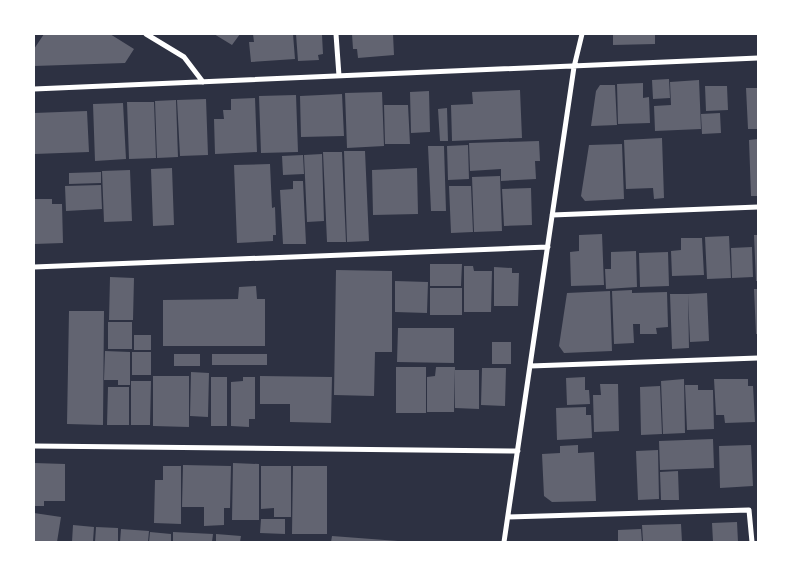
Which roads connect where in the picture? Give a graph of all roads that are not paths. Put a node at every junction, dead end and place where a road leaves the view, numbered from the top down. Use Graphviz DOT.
graph roads {
  1 [pos="146,34"];
  2 [pos="336,34"];
  3 [pos="582,34"];
  4 [pos="758,58"];
  5 [pos="574,67"];
  6 [pos="339,76"];
  7 [pos="203,82"];
  8 [pos="34,89"];
  9 [pos="758,207"];
  10 [pos="552,215"];
  11 [pos="548,246"];
  12 [pos="34,267"];
  13 [pos="758,358"];
  14 [pos="530,366"];
  15 [pos="34,446"];
  16 [pos="518,451"];
  17 [pos="508,517"];
  18 [pos="504,542"];
  19 [pos="752,542"];
  1 -- 7 [label="street"];
  2 -- 6 [label="street"];
  3 -- 5 [label="street"];
  4 -- 5 [label="street"];
  5 -- 6 [label="street"];
  5 -- 10 [label="street"];
  6 -- 7 [label="street"];
  7 -- 8 [label="street"];
  9 -- 10 [label="street"];
  10 -- 11 [label="street"];
  11 -- 12 [label="street"];
  11 -- 14 [label="street"];
  13 -- 14 [label="street"];
  14 -- 16 [label="street"];
  15 -- 16 [label="street"];
  16 -- 17 [label="street"];
  17 -- 18 [label="street"];
  17 -- 19 [label="street"];
}
